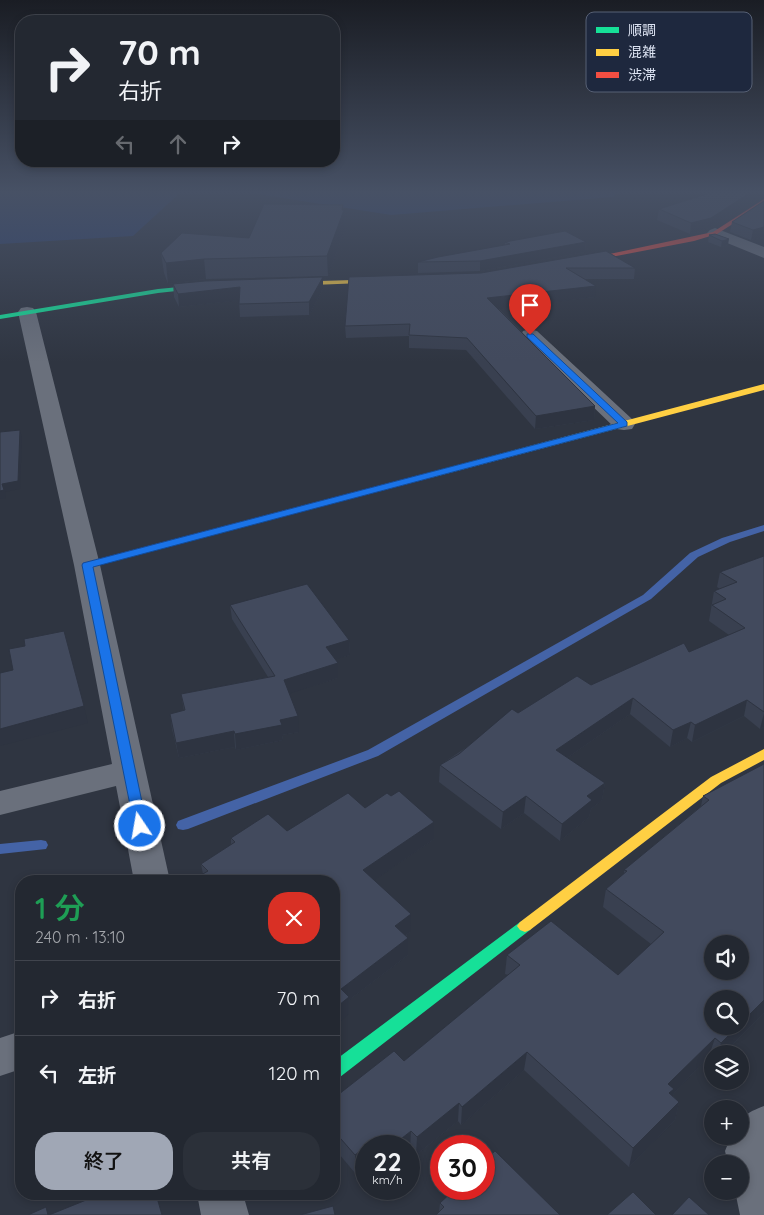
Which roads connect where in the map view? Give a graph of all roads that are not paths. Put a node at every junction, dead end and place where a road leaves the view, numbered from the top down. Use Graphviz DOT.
graph roads {
  1 [pos="646,249"];
  2 [pos="752,249"];
  3 [pos="764,254"];
  4 [pos="561,264"];
  5 [pos="400,281"];
  6 [pos="274,284"];
  7 [pos="225,286"];
  8 [pos="28,312"];
  9 [pos="0,317"];
  10 [pos="530,335"];
  11 [pos="764,387"];
  12 [pos="624,424"];
  13 [pos="87,565"];
  14 [pos="764,754"];
  15 [pos="128,772"];
  16 [pos="0,803"];
  17 [pos="151,875"];
  18 [pos="15,1052"];
  19 [pos="0,1057"];
  20 [pos="340,1066"];
  21 [pos="764,1127"];
  22 [pos="221,1200"];
  23 [pos="224,1215"];
  24 [pos="764,1215"];
  1 -- 4 [label="street"];
  2 -- 3 [label="street"];
  5 -- 6 [label="street"];
  7 -- 8 [label="street"];
  8 -- 9 [label="street"];
  8 -- 13 [label="street"];
  10 -- 12 [label="street"];
  11 -- 12 [label="street"];
  12 -- 13 [label="street"];
  13 -- 15 [label="street"];
  14 -- 20 [label="street"];
  15 -- 16 [label="street"];
  15 -- 17 [label="street"];
  18 -- 19 [label="street"];
  21 -- 24 [label="street"];
  22 -- 23 [label="street"];
}
